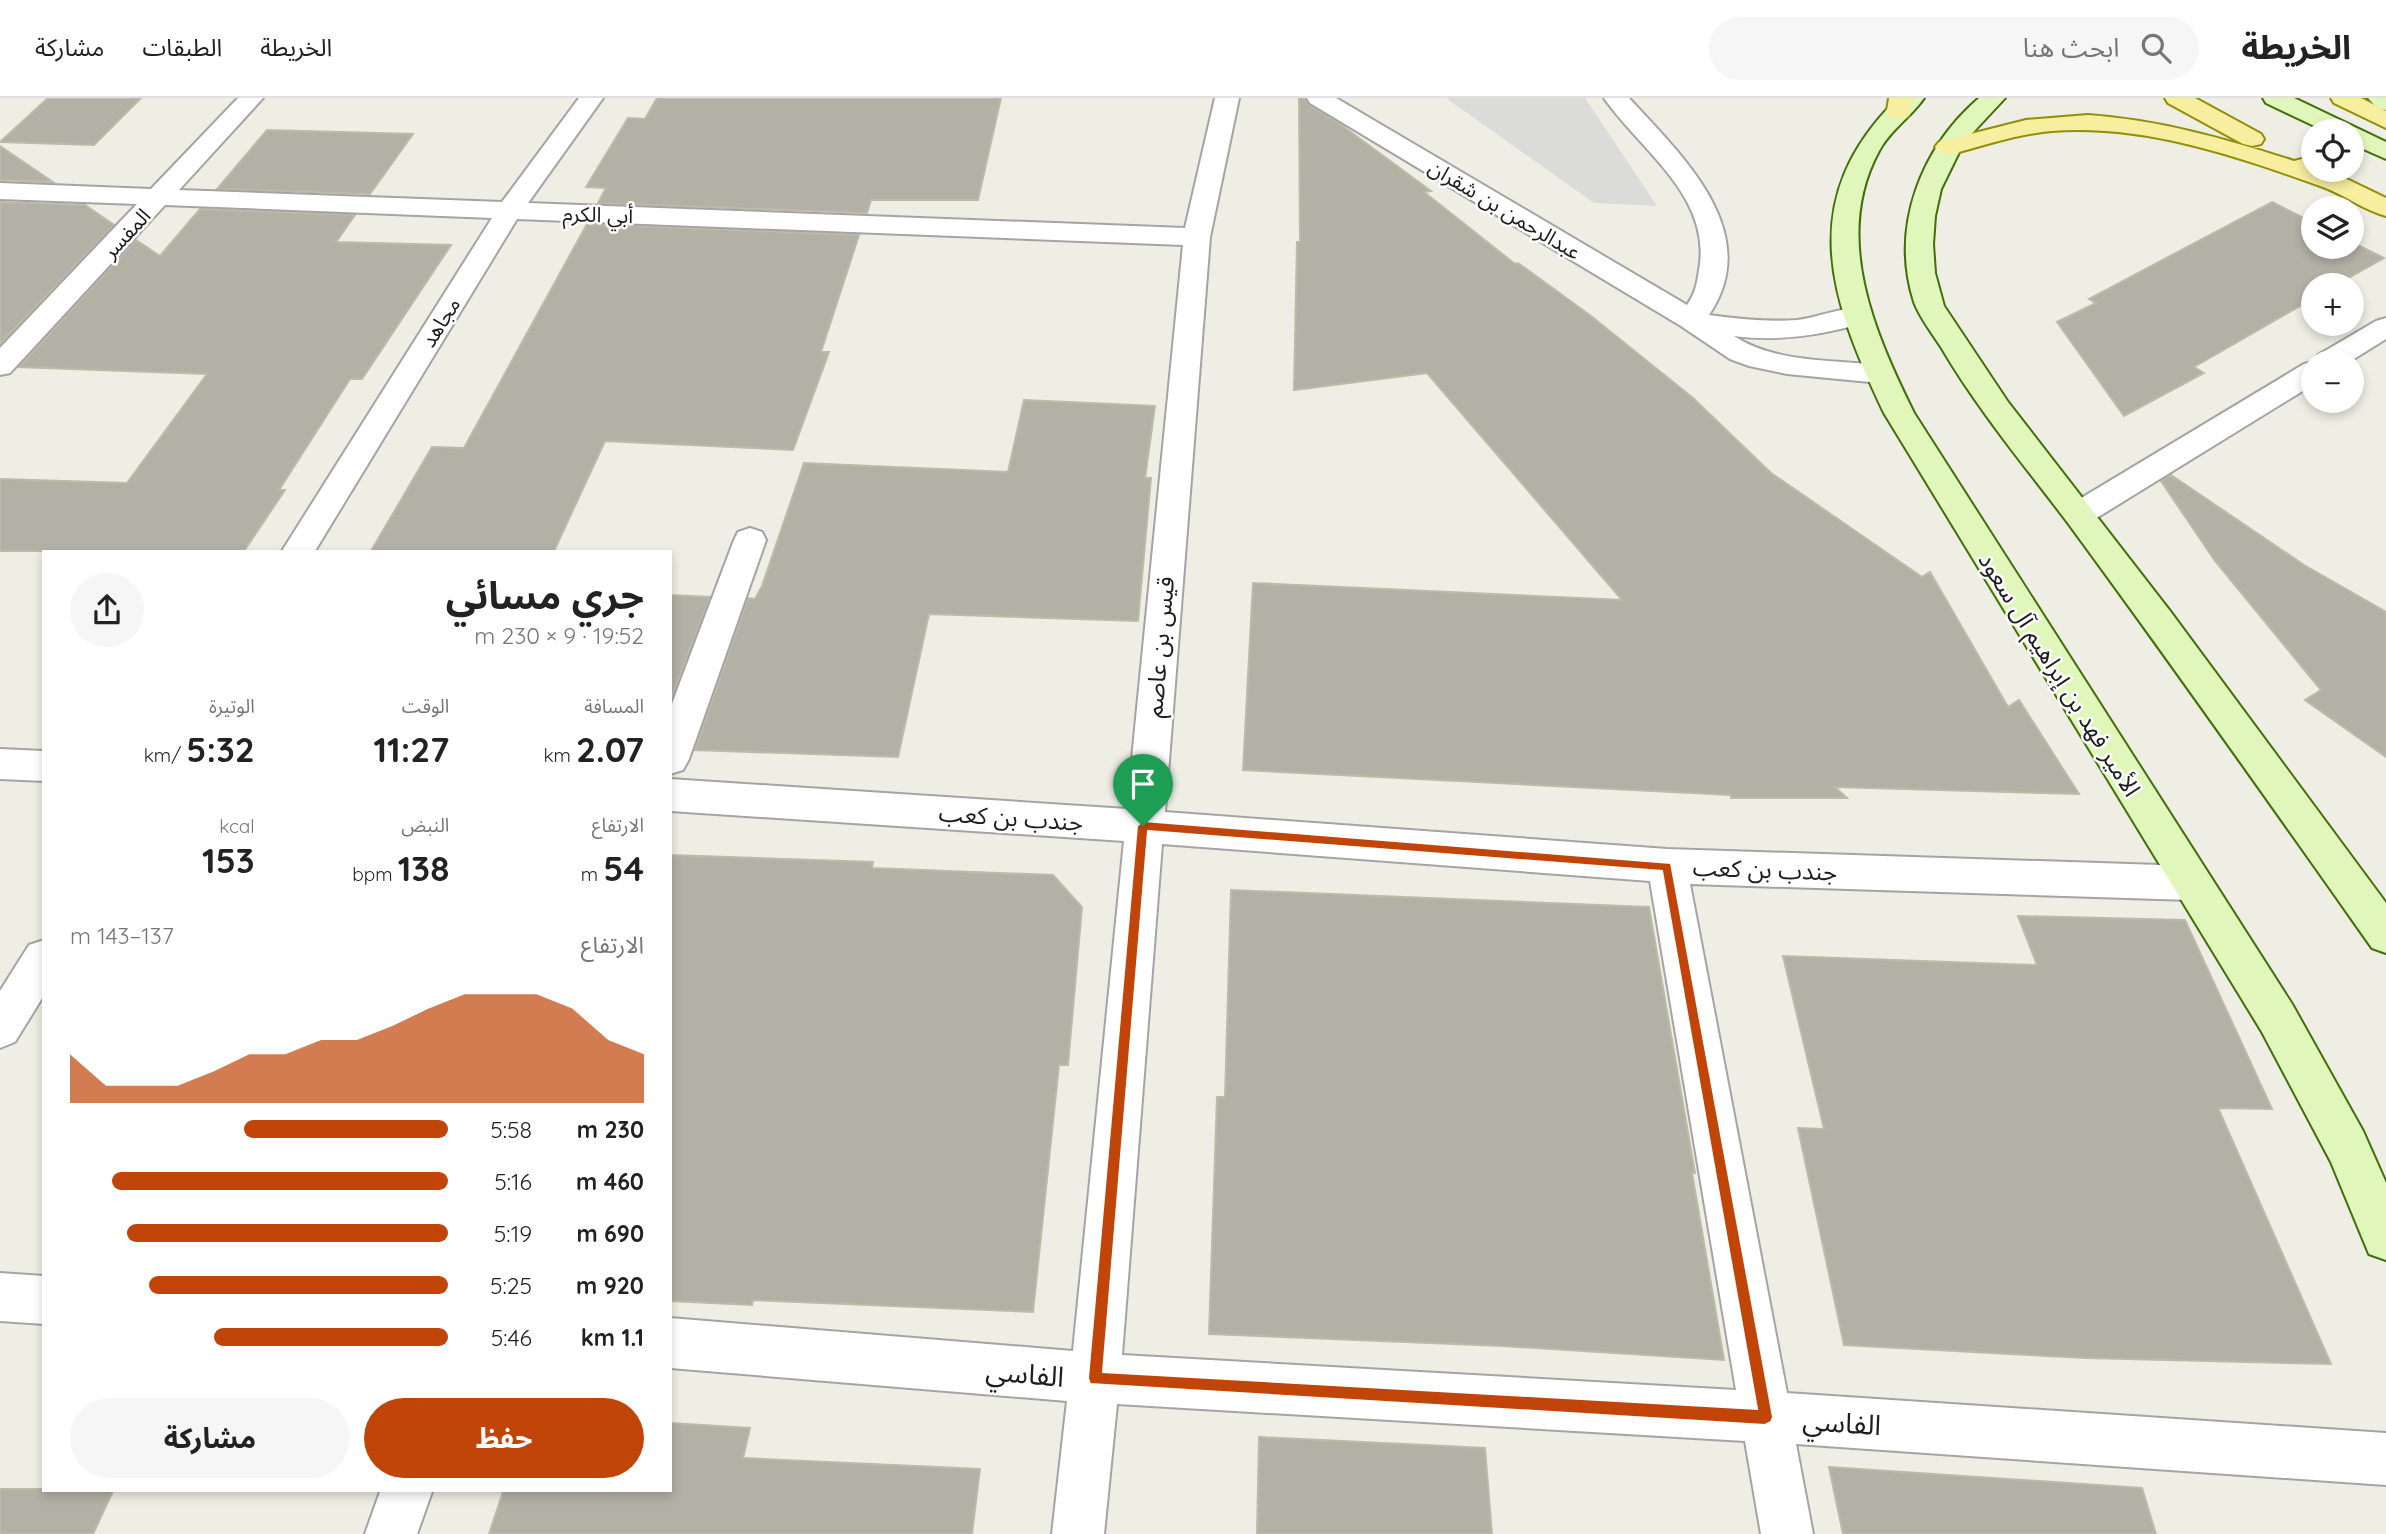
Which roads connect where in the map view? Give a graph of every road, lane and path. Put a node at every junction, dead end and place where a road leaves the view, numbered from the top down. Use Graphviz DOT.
graph roads {
  1 [pos="251,98"];
  2 [pos="591,98"];
  3 [pos="1227,98"];
  4 [pos="1319,98"];
  5 [pos="1616,98"];
  6 [pos="1993,98"];
  7 [pos="2177,98"];
  8 [pos="2275,98"];
  9 [pos="2343,98"];
  10 [pos="2380,98"];
  11 [pos="1904,102"];
  12 [pos="2386,103"];
  13 [pos="2319,119"];
  14 [pos="2386,121"];
  15 [pos="2364,141"];
  16 [pos="1948,147"];
  17 [pos="2386,151"];
  18 [pos="2301,167"];
  19 [pos="2301,172"];
  20 [pos="2329,182"];
  21 [pos="0,191"];
  22 [pos="161,196"];
  23 [pos="2386,208"];
  24 [pos="509,211"];
  25 [pos="1197,237"];
  26 [pos="1857,316"];
  27 [pos="1691,320"];
  28 [pos="2386,327"];
  29 [pos="2348,350"];
  30 [pos="0,366"];
  31 [pos="1880,374"];
  32 [pos="2301,379"];
  33 [pos="2079,514"];
  34 [pos="750,540"];
  35 [pos="299,550"];
  36 [pos="672,754"];
  37 [pos="0,764"];
  38 [pos="42,765"];
  39 [pos="672,795"];
  40 [pos="1143,826"];
  41 [pos="1667,866"];
  42 [pos="2190,883"];
  43 [pos="2386,935"];
  44 [pos="42,961"];
  45 [pos="0,1028"];
  46 [pos="2386,1237"];
  47 [pos="0,1297"];
  48 [pos="42,1300"];
  49 [pos="672,1343"];
  50 [pos="1095,1378"];
  51 [pos="1765,1417"];
  52 [pos="2386,1459"];
  53 [pos="406,1492"];
  54 [pos="391,1534"];
  55 [pos="1078,1534"];
  56 [pos="1787,1534"];
  1 -- 22 [label="street, المفسر"];
  2 -- 24 [label="street, مجاهد"];
  3 -- 25 [label="street, قيس بن عاصم"];
  4 -- 27 [label="street, عبدالرحمن بن شقران"];
  5 -- 27 [label="street"];
  6 -- 16 [label="main road"];
  7 -- 18 [label="main road"];
  8 -- 13 [label="main road"];
  9 -- 14 [label="main road"];
  10 -- 12 [label="main road"];
  11 -- 26 [label="main road, الأمير فهد بن إبراهيم آل سعود"];
  15 -- 17 [label="main road"];
  16 -- 19 [label="main road"];
  16 -- 33 [label="main road"];
  20 -- 23 [label="main road"];
  21 -- 22 [label="street, أبي الكرم"];
  22 -- 24 [label="street, أبي الكرم"];
  22 -- 30 [label="street, المفسر"];
  24 -- 25 [label="street, أبي الكرم"];
  24 -- 35 [label="street, مجاهد"];
  25 -- 40 [label="street, قيس بن عاصم"];
  26 -- 27 [label="street, عبدالرحمن بن شقران"];
  26 -- 31 [label="main road, الأمير فهد بن إبراهيم آل سعود"];
  27 -- 31 [label="street, عبدالرحمن بن شقران"];
  28 -- 29 [label="street"];
  31 -- 42 [label="main road, الأمير فهد بن إبراهيم آل سعود"];
  32 -- 33 [label="street"];
  33 -- 43 [label="main road"];
  34 -- 36 [label="street"];
  37 -- 38 [label="street"];
  39 -- 40 [label="street, جندب بن كعب"];
  40 -- 41 [label="street, جندب بن كعب"];
  40 -- 50 [label="street, قيس بن عاصم"];
  41 -- 42 [label="street, جندب بن كعب"];
  41 -- 51 [label="street"];
  42 -- 46 [label="main road, الأمير فهد بن إبراهيم آل سعود"];
  44 -- 45 [label="street"];
  47 -- 48 [label="street"];
  49 -- 50 [label="street, الفاسي"];
  50 -- 51 [label="street, الفاسي"];
  50 -- 55 [label="street, قيس بن عاصم"];
  51 -- 52 [label="street, الفاسي"];
  51 -- 56 [label="street"];
  53 -- 54 [label="street"];
}
